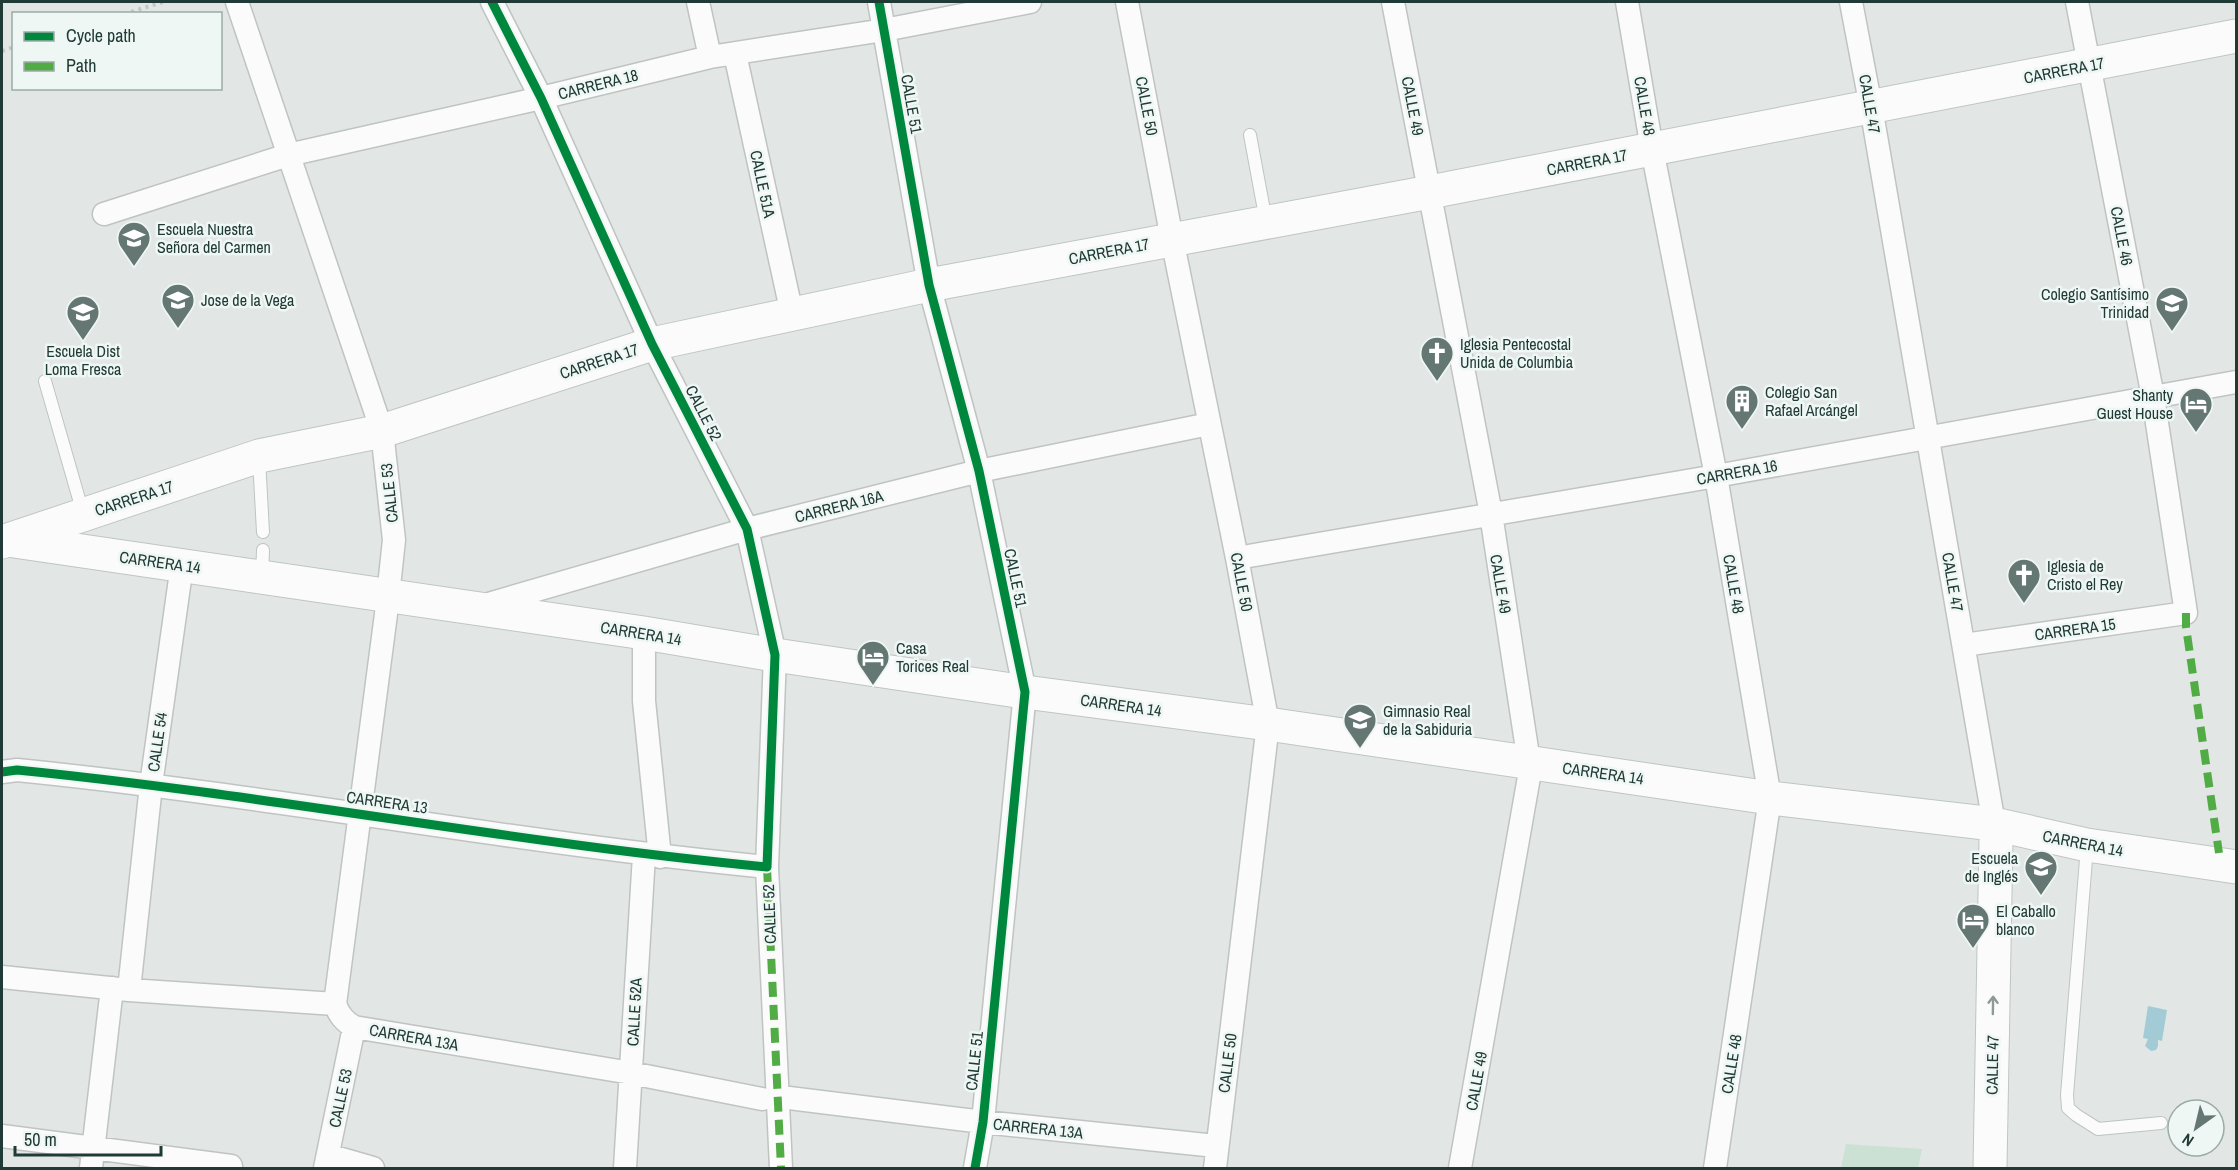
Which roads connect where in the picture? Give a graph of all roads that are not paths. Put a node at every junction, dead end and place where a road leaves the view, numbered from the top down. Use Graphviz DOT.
graph roads {
  1 [pos="237,2"];
  2 [pos="492,2"];
  3 [pos="698,2"];
  4 [pos="879,2"];
  5 [pos="1030,2"];
  6 [pos="1127,2"];
  7 [pos="1394,2"];
  8 [pos="1627,2"];
  9 [pos="1851,2"];
  10 [pos="2077,2"];
  11 [pos="884,30"];
  12 [pos="2236,36"];
  13 [pos="735,54"];
  14 [pos="710,57"];
  15 [pos="2089,66"];
  16 [pos="541,98"];
  17 [pos="1871,107"];
  18 [pos="1250,135"];
  19 [pos="1652,149"];
  20 [pos="288,155"];
  21 [pos="1430,192"];
  22 [pos="104,214"];
  23 [pos="1266,222"];
  24 [pos="1172,239"];
  25 [pos="929,285"];
  26 [pos="792,314"];
  27 [pos="652,344"];
  28 [pos="45,381"];
  29 [pos="2236,382"];
  30 [pos="2153,397"];
  31 [pos="1209,424"];
  32 [pos="382,431"];
  33 [pos="1928,437"];
  34 [pos="259,456"];
  35 [pos="979,471"];
  36 [pos="1716,476"];
  37 [pos="84,514"];
  38 [pos="1491,514"];
  39 [pos="747,529"];
  40 [pos="263,532"];
  41 [pos="4,541"];
  42 [pos="1237,558"];
  43 [pos="182,565"];
  44 [pos="388,595"];
  45 [pos="475,608"];
  46 [pos="2186,613"];
  47 [pos="644,633"];
  48 [pos="1964,645"];
  49 [pos="775,655"];
  50 [pos="1025,692"];
  51 [pos="1268,724"];
  52 [pos="1529,762"];
  53 [pos="2,772"];
  54 [pos="151,785"];
  55 [pos="1770,798"];
  56 [pos="360,814"];
  57 [pos="1994,824"];
  58 [pos="2087,845"];
  59 [pos="652,856"];
  60 [pos="767,867"];
  61 [pos="2236,867"];
  62 [pos="2,977"];
  63 [pos="121,989"];
  64 [pos="335,1004"];
  65 [pos="354,1027"];
  66 [pos="631,1073"];
  67 [pos="789,1098"];
  68 [pos="762,1099"];
  69 [pos="983,1122"];
  70 [pos="2161,1123"];
  71 [pos="2,1136"];
  72 [pos="1216,1146"];
  73 [pos="92,1158"];
  74 [pos="326,1162"];
  75 [pos="231,1166"];
  76 [pos="373,1168"];
  77 [pos="625,1168"];
  78 [pos="781,1168"];
  79 [pos="975,1168"];
  80 [pos="1215,1168"];
  81 [pos="1461,1168"];
  82 [pos="1715,1168"];
  83 [pos="1990,1168"];
  1 -- 20 [label="street, CALLE 53"];
  2 -- 16 [label="street, CALLE 52"];
  3 -- 14 [label="street"];
  4 -- 11 [label="street, CALLE 51"];
  5 -- 11 [label="street, CARRERA 18"];
  6 -- 24 [label="street, CALLE 50"];
  7 -- 21 [label="street, CALLE 49"];
  8 -- 19 [label="street, CALLE 48"];
  9 -- 17 [label="street, CALLE 47"];
  10 -- 15 [label="street, CALLE 46"];
  11 -- 13 [label="street, CARRERA 18"];
  11 -- 25 [label="street, CALLE 51"];
  12 -- 15 [label="main road, CARRERA 17"];
  13 -- 14 [label="street, CARRERA 18"];
  13 -- 26 [label="street, CALLE 51A"];
  14 -- 16 [label="street, CARRERA 18"];
  15 -- 17 [label="main road, CARRERA 17"];
  15 -- 30 [label="street, CALLE 46"];
  16 -- 20 [label="street, CARRERA 18"];
  16 -- 27 [label="street, CALLE 52"];
  17 -- 19 [label="main road, CARRERA 17"];
  17 -- 33 [label="street, CALLE 47"];
  18 -- 23 [label="lane"];
  19 -- 21 [label="main road, CARRERA 17"];
  19 -- 36 [label="street, CALLE 48"];
  20 -- 22 [label="street, CARRERA 18"];
  20 -- 32 [label="street, CALLE 53"];
  21 -- 23 [label="main road, CARRERA 17"];
  21 -- 38 [label="street, CALLE 49"];
  23 -- 24 [label="main road, CARRERA 17"];
  24 -- 25 [label="main road, CARRERA 17"];
  24 -- 31 [label="street, CALLE 50"];
  25 -- 26 [label="main road, CARRERA 17"];
  25 -- 35 [label="street, CALLE 51"];
  26 -- 27 [label="main road, CARRERA 17"];
  27 -- 32 [label="main road, CARRERA 17"];
  27 -- 39 [label="street, CALLE 52"];
  28 -- 37 [label="lane"];
  29 -- 30 [label="street, CARRERA 16"];
  30 -- 33 [label="street, CARRERA 16"];
  30 -- 46 [label="street, CALLE 46"];
  31 -- 35 [label="street, CARRERA 16A"];
  31 -- 42 [label="street, CALLE 50"];
  32 -- 34 [label="main road, CARRERA 17"];
  32 -- 44 [label="street, CALLE 53"];
  33 -- 36 [label="street, CARRERA 16"];
  33 -- 48 [label="street, CALLE 47"];
  34 -- 37 [label="main road, CARRERA 17"];
  34 -- 40 [label="lane"];
  35 -- 39 [label="street, CARRERA 16A"];
  35 -- 50 [label="street, CALLE 51"];
  36 -- 38 [label="street, CARRERA 16"];
  36 -- 55 [label="street, CALLE 48"];
  37 -- 41 [label="main road, CARRERA 17"];
  38 -- 42 [label="street, CARRERA 16"];
  38 -- 52 [label="street, CALLE 49"];
  39 -- 45 [label="street, CARRERA 16A"];
  39 -- 49 [label="street, CALLE 52"];
  41 -- 43 [label="main road, CARRERA 14"];
  42 -- 51 [label="street, CALLE 50"];
  43 -- 44 [label="main road, CARRERA 14"];
  43 -- 54 [label="street, CALLE 54"];
  44 -- 45 [label="main road, CARRERA 14"];
  44 -- 56 [label="street, CALLE 53"];
  45 -- 47 [label="main road, CARRERA 14"];
  46 -- 48 [label="street, CARRERA 15"];
  47 -- 49 [label="main road, CARRERA 14"];
  47 -- 59 [label="street, CALLE 52A"];
  48 -- 57 [label="street, CALLE 47"];
  49 -- 50 [label="main road, CARRERA 14"];
  49 -- 60 [label="street, CALLE 52"];
  50 -- 51 [label="main road, CARRERA 14"];
  50 -- 69 [label="street, CALLE 51"];
  51 -- 52 [label="main road, CARRERA 14"];
  51 -- 72 [label="street, CALLE 50"];
  52 -- 55 [label="main road, CARRERA 14"];
  52 -- 81 [label="street, CALLE 49"];
  53 -- 54 [label="street, CARRERA 13"];
  54 -- 56 [label="street, CARRERA 13"];
  54 -- 63 [label="street, CALLE 54"];
  55 -- 57 [label="main road, CARRERA 14"];
  55 -- 82 [label="street, CALLE 48"];
  56 -- 59 [label="street, CARRERA 13"];
  56 -- 64 [label="street, CALLE 53"];
  57 -- 58 [label="main road, CARRERA 14"];
  83 -- 57 [label="main road, CALLE 47, one-way"];
  58 -- 61 [label="main road, CARRERA 14"];
  58 -- 70 [label="lane"];
  59 -- 60 [label="street, CARRERA 13"];
  59 -- 66 [label="street, CALLE 52A"];
  60 -- 78 [label="street, CALLE 52"];
  62 -- 63 [label="street"];
  63 -- 64 [label="street"];
  63 -- 73 [label="street, CALLE 54"];
  64 -- 65 [label="street, CARRERA 13A"];
  65 -- 66 [label="street, CARRERA 13A"];
  65 -- 74 [label="street, CALLE 53"];
  66 -- 68 [label="street, CARRERA 13A"];
  66 -- 77 [label="street, CALLE 52A"];
  67 -- 69 [label="street, CARRERA 13A"];
  69 -- 72 [label="street, CARRERA 13A"];
  69 -- 79 [label="street, CALLE 51"];
  71 -- 73 [label="street"];
  72 -- 80 [label="street, CALLE 50"];
  73 -- 75 [label="street"];
  74 -- 76 [label="street"];
}
